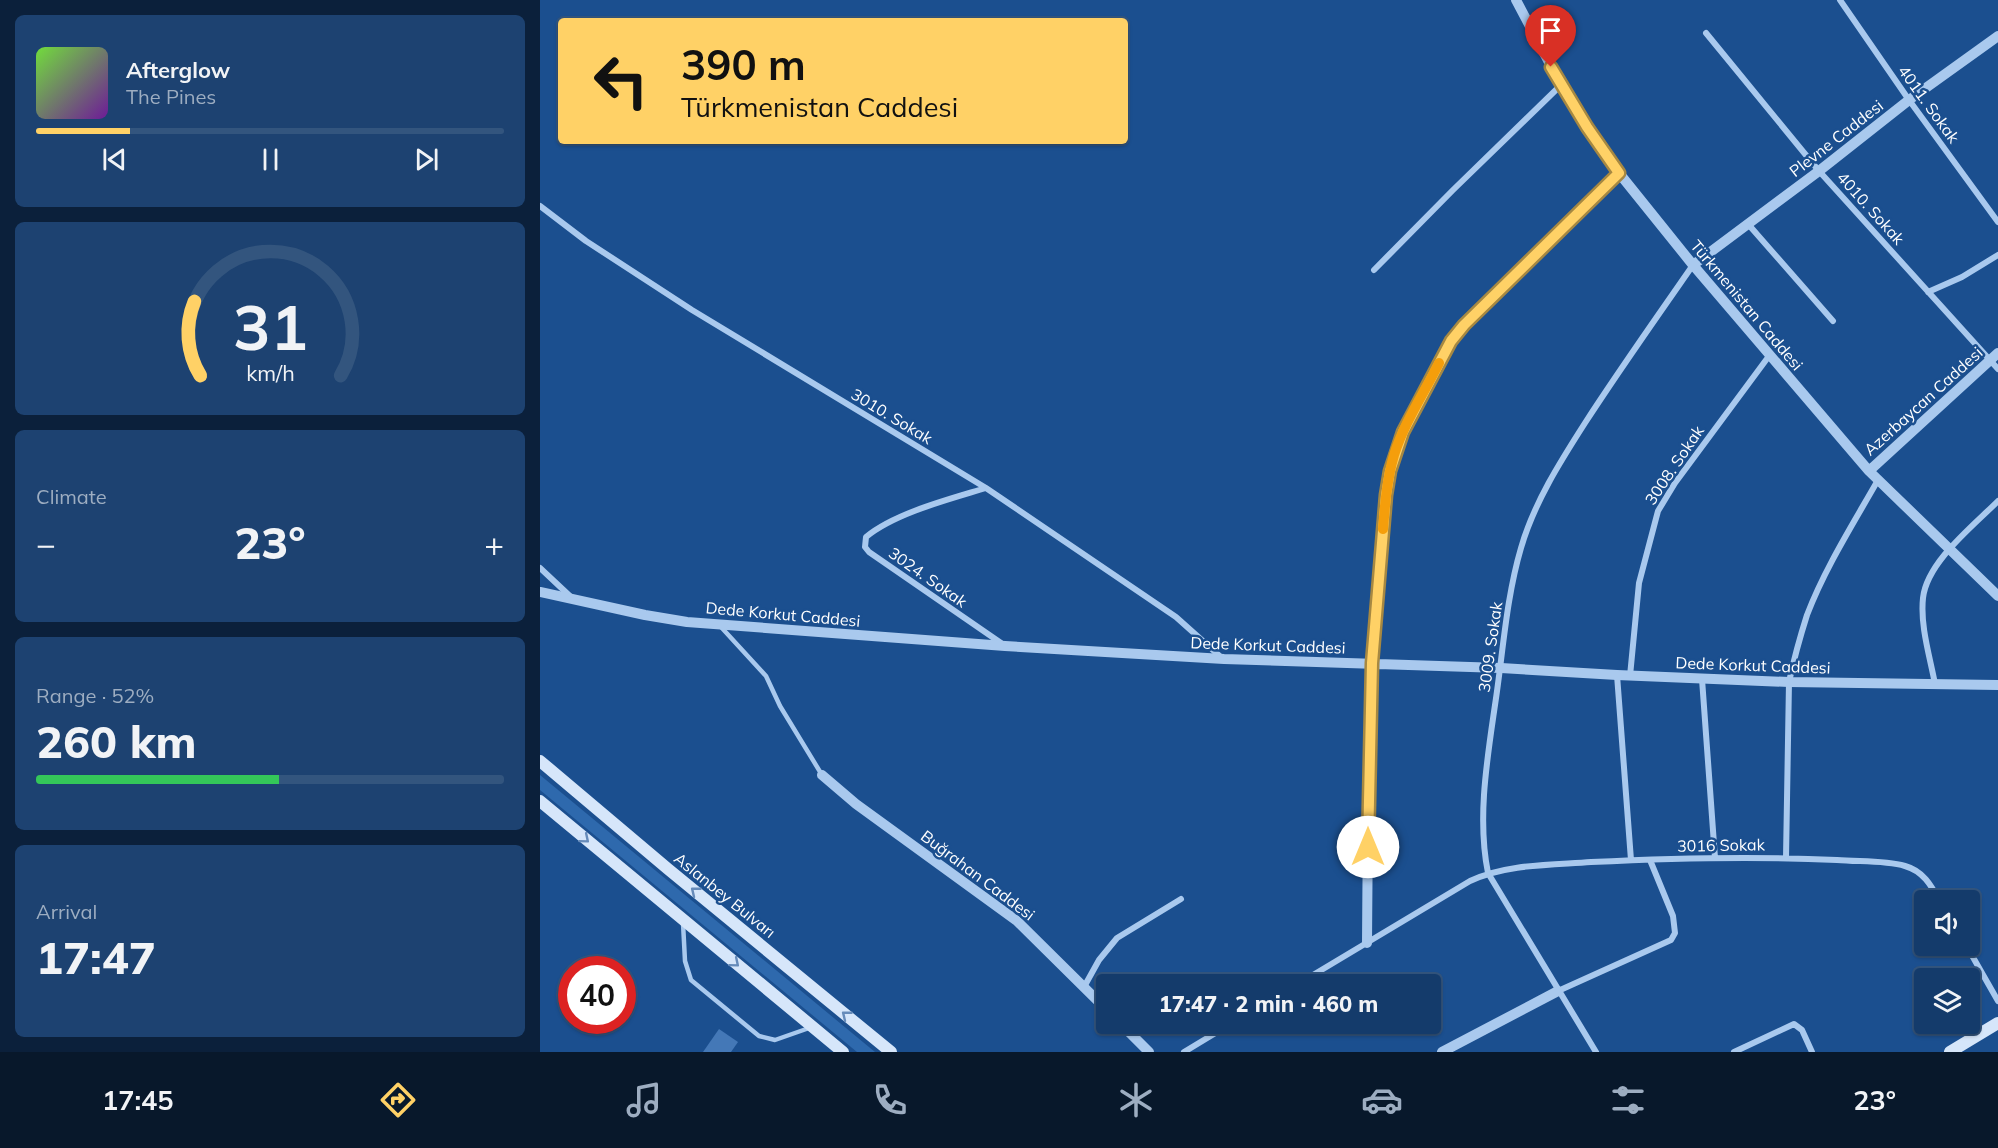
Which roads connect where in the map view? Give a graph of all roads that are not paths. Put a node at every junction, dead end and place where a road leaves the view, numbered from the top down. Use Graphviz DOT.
graph roads {
  1 [pos="1516,0"];
  2 [pos="1840,0"];
  3 [pos="1706,33"];
  4 [pos="1998,36"];
  5 [pos="1561,85"];
  6 [pos="1909,100"];
  7 [pos="1819,171"];
  8 [pos="1619,173"];
  9 [pos="540,206"];
  10 [pos="1998,222"];
  11 [pos="1748,224"];
  12 [pos="1998,255"];
  13 [pos="1693,265"];
  14 [pos="1374,270"];
  15 [pos="1928,292"];
  16 [pos="1833,321"];
  17 [pos="1769,356"];
  18 [pos="1995,361"];
  19 [pos="1869,471"];
  20 [pos="1878,480"];
  21 [pos="986,488"];
  22 [pos="1998,501"];
  23 [pos="1949,549"];
  24 [pos="540,568"];
  25 [pos="540,592"];
  26 [pos="1998,596"];
  27 [pos="572,598"];
  28 [pos="719,625"];
  29 [pos="1005,646"];
  30 [pos="1224,659"];
  31 [pos="1372,663"];
  32 [pos="1501,668"];
  33 [pos="1617,675"];
  34 [pos="1630,676"];
  35 [pos="1702,679"];
  36 [pos="1789,682"];
  37 [pos="1935,684"];
  38 [pos="1998,685"];
  39 [pos="540,761"];
  40 [pos="822,775"];
  41 [pos="542,804"];
  42 [pos="1715,858"];
  43 [pos="1786,858"];
  44 [pos="1631,860"];
  45 [pos="1650,860"];
  46 [pos="1488,873"];
  47 [pos="1933,890"];
  48 [pos="1181,899"];
  49 [pos="683,920"];
  50 [pos="1367,943"];
  51 [pos="1972,956"];
  52 [pos="1315,974"];
  53 [pos="1084,987"];
  54 [pos="1558,991"];
  55 [pos="1096,999"];
  56 [pos="1998,1001"];
  57 [pos="1998,1023"];
  58 [pos="812,1027"];
  59 [pos="1131,1034"];
  60 [pos="1214,1034"];
  61 [pos="843,1052"];
  62 [pos="891,1052"];
  63 [pos="1149,1052"];
  64 [pos="1184,1052"];
  65 [pos="1442,1052"];
  66 [pos="1596,1052"];
  67 [pos="1734,1052"];
  68 [pos="1812,1052"];
  69 [pos="1950,1052"];
  1 -- 5 [label="street, Türkmenistan Caddesi"];
  2 -- 6 [label="street, 4011. Sokak"];
  3 -- 7 [label="street, 4010. Sokak"];
  4 -- 6 [label="street, Plevne Caddesi"];
  5 -- 8 [label="street, Türkmenistan Caddesi"];
  5 -- 14 [label="street"];
  6 -- 7 [label="street, Plevne Caddesi"];
  6 -- 10 [label="street, 4011. Sokak"];
  7 -- 11 [label="street, Plevne Caddesi"];
  7 -- 15 [label="street, 4010. Sokak"];
  8 -- 13 [label="street, Türkmenistan Caddesi"];
  8 -- 31 [label="street"];
  9 -- 21 [label="street, 3010. Sokak"];
  11 -- 13 [label="street, Plevne Caddesi"];
  11 -- 16 [label="street"];
  12 -- 15 [label="street"];
  13 -- 17 [label="street, Türkmenistan Caddesi"];
  13 -- 32 [label="street, 3009. Sokak"];
  15 -- 18 [label="street, 4010. Sokak"];
  17 -- 19 [label="street, Türkmenistan Caddesi"];
  17 -- 34 [label="street, 3008. Sokak"];
  18 -- 19 [label="street, Azerbaycan Caddesi"];
  19 -- 20 [label="street, Türkmenistan Caddesi"];
  20 -- 23 [label="street, Türkmenistan Caddesi"];
  20 -- 36 [label="street"];
  21 -- 29 [label="street, 3024. Sokak"];
  21 -- 30 [label="street, 3010. Sokak"];
  22 -- 23 [label="street"];
  23 -- 26 [label="street, Türkmenistan Caddesi"];
  23 -- 37 [label="street"];
  24 -- 27 [label="street"];
  25 -- 27 [label="street, Dede Korkut Caddesi"];
  27 -- 28 [label="street, Dede Korkut Caddesi"];
  28 -- 29 [label="street, Dede Korkut Caddesi"];
  28 -- 40 [label="lane"];
  29 -- 30 [label="street, Dede Korkut Caddesi"];
  30 -- 31 [label="street, Dede Korkut Caddesi"];
  31 -- 32 [label="street, Dede Korkut Caddesi"];
  31 -- 50 [label="street"];
  32 -- 33 [label="street, Dede Korkut Caddesi"];
  32 -- 46 [label="street, 3009. Sokak"];
  33 -- 34 [label="street, Dede Korkut Caddesi"];
  33 -- 44 [label="street"];
  34 -- 35 [label="street, Dede Korkut Caddesi"];
  35 -- 36 [label="street, Dede Korkut Caddesi"];
  35 -- 42 [label="street"];
  36 -- 37 [label="street, Dede Korkut Caddesi"];
  36 -- 43 [label="street"];
  37 -- 38 [label="street, Dede Korkut Caddesi"];
  62 -- 39 [label="main road, Aslanbey Bulvarı, one-way"];
  40 -- 53 [label="street, Buğrahan Caddesi"];
  41 -- 49 [label="main road, one-way"];
  42 -- 43 [label="street, 3016 Sokak"];
  42 -- 45 [label="street, 3016 Sokak"];
  43 -- 47 [label="street, 3016 Sokak"];
  44 -- 45 [label="street, 3016 Sokak"];
  44 -- 46 [label="street, 3016 Sokak"];
  45 -- 54 [label="street"];
  46 -- 50 [label="street, 3016 Sokak"];
  46 -- 54 [label="street, 3009. Sokak"];
  48 -- 53 [label="street"];
  49 -- 58 [label="main road, one-way"];
  49 -- 58 [label="lane"];
  50 -- 52 [label="street, 3016 Sokak"];
  51 -- 56 [label="street"];
  53 -- 55 [label="street, Buğrahan Caddesi"];
  54 -- 65 [label="street"];
  54 -- 66 [label="street, 3009. Sokak"];
  57 -- 69 [label="main road"];
  58 -- 61 [label="main road"];
  59 -- 63 [label="street"];
  60 -- 64 [label="street"];
  67 -- 68 [label="street"];
}
